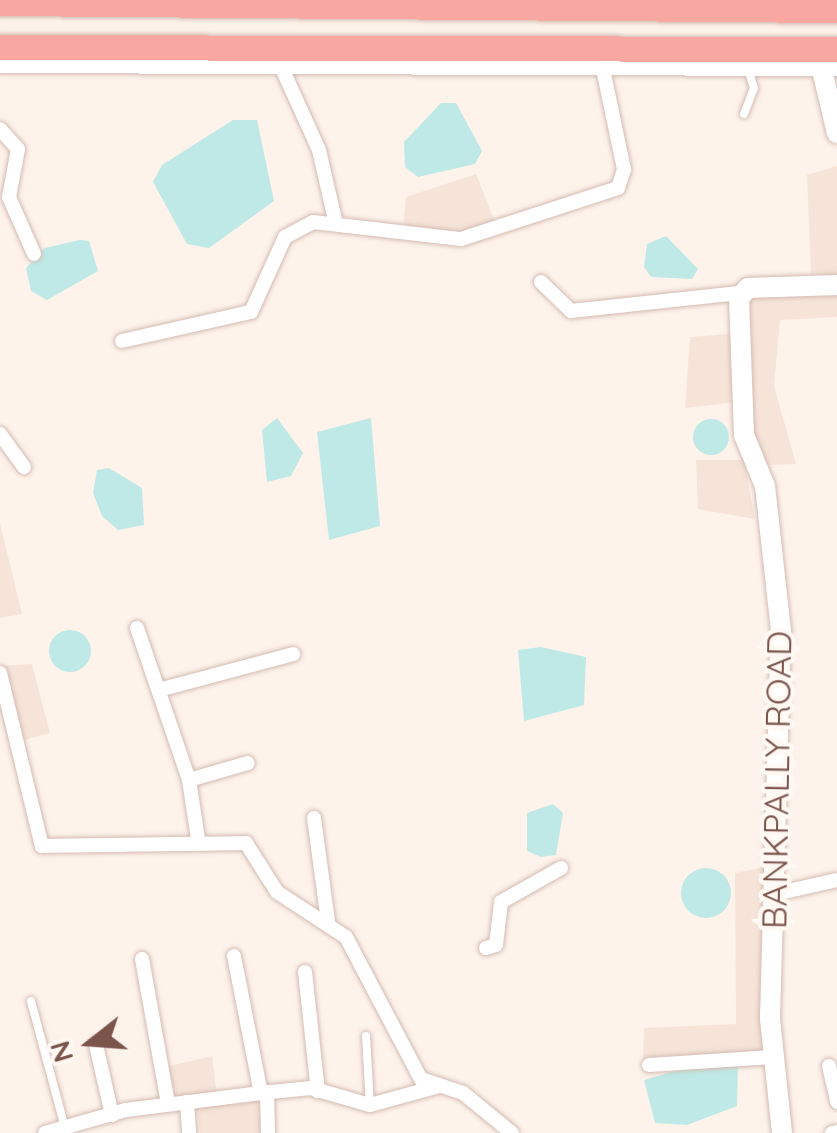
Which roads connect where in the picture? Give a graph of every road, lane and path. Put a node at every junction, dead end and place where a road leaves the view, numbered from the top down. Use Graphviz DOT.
graph roads {
  1 [pos="0,3"];
  2 [pos="837,10"];
  3 [pos="0,47"];
  4 [pos="832,61"];
  5 [pos="0,62"];
  6 [pos="280,64"];
  7 [pos="602,65"];
  8 [pos="747,67"];
  9 [pos="744,114"];
  10 [pos="0,128"];
  11 [pos="837,133"];
  12 [pos="334,220"];
  13 [pos="34,254"];
  14 [pos="540,282"];
  15 [pos="837,284"];
  16 [pos="740,293"];
  17 [pos="122,341"];
  18 [pos="0,434"];
  19 [pos="24,467"];
  20 [pos="137,628"];
  21 [pos="292,654"];
  22 [pos="0,674"];
  23 [pos="159,690"];
  24 [pos="248,763"];
  25 [pos="189,780"];
  26 [pos="314,818"];
  27 [pos="198,838"];
  28 [pos="561,868"];
  29 [pos="837,880"];
  30 [pos="775,894"];
  31 [pos="328,922"];
  32 [pos="486,948"];
  33 [pos="234,956"];
  34 [pos="142,959"];
  35 [pos="305,972"];
  36 [pos="31,1001"];
  37 [pos="366,1036"];
  38 [pos="96,1045"];
  39 [pos="772,1056"];
  40 [pos="649,1065"];
  41 [pos="829,1066"];
  42 [pos="436,1087"];
  43 [pos="318,1090"];
  44 [pos="264,1092"];
  45 [pos="187,1102"];
  46 [pos="837,1102"];
  47 [pos="168,1104"];
  48 [pos="370,1105"];
  49 [pos="112,1115"];
  50 [pos="64,1124"];
  51 [pos="46,1133"];
  52 [pos="189,1133"];
  53 [pos="268,1133"];
  54 [pos="512,1133"];
  55 [pos="782,1133"];
  1 -- 2 [label="highway"];
  3 -- 4 [label="highway"];
  4 -- 8 [label="street"];
  4 -- 11 [label="street"];
  5 -- 6 [label="street"];
  6 -- 7 [label="street"];
  6 -- 12 [label="street"];
  7 -- 8 [label="street"];
  7 -- 12 [label="street"];
  8 -- 9 [label="lane"];
  10 -- 13 [label="street"];
  12 -- 17 [label="street"];
  14 -- 16 [label="street"];
  15 -- 16 [label="street"];
  16 -- 30 [label="street, BANKPALLY ROAD"];
  18 -- 19 [label="street"];
  20 -- 23 [label="street"];
  21 -- 23 [label="street"];
  22 -- 27 [label="street"];
  23 -- 25 [label="street"];
  24 -- 25 [label="street"];
  25 -- 27 [label="street"];
  26 -- 31 [label="street"];
  27 -- 31 [label="street"];
  28 -- 32 [label="street"];
  29 -- 30 [label="street"];
  30 -- 39 [label="street, BANKPALLY ROAD"];
  31 -- 42 [label="street"];
  33 -- 44 [label="street"];
  34 -- 47 [label="street"];
  35 -- 43 [label="street"];
  36 -- 50 [label="lane"];
  37 -- 48 [label="lane"];
  38 -- 49 [label="street"];
  39 -- 40 [label="street"];
  39 -- 55 [label="street, BANKPALLY ROAD"];
  41 -- 46 [label="street"];
  42 -- 48 [label="street"];
  42 -- 54 [label="street"];
  43 -- 44 [label="street"];
  43 -- 48 [label="street"];
  44 -- 45 [label="street"];
  44 -- 53 [label="street"];
  45 -- 47 [label="street"];
  45 -- 52 [label="street"];
  47 -- 49 [label="street"];
  49 -- 50 [label="street"];
  50 -- 51 [label="street"];
}
